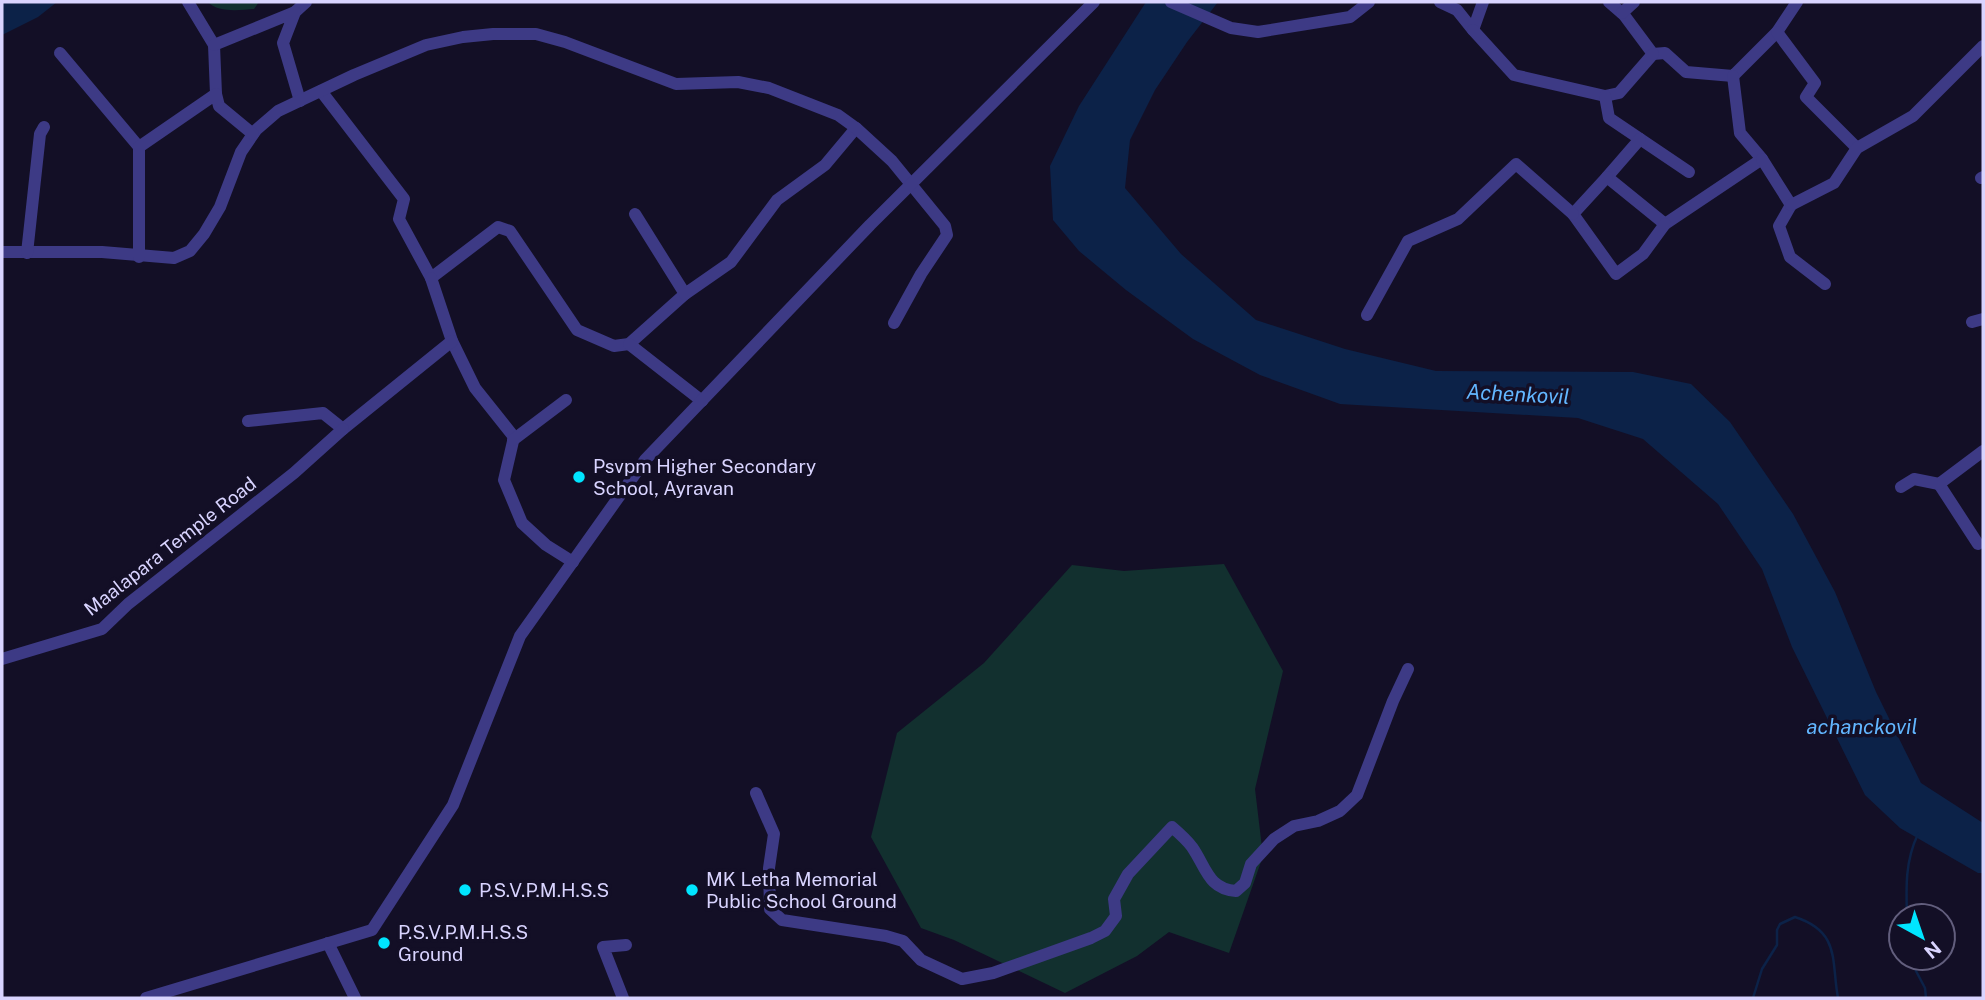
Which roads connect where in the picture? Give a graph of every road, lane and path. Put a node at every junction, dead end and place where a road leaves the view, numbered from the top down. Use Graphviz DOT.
graph roads {
  1 [pos="188,2"];
  2 [pos="306,2"];
  3 [pos="1094,2"];
  4 [pos="1171,2"];
  5 [pos="1369,2"];
  6 [pos="1440,2"];
  7 [pos="1483,2"];
  8 [pos="1609,2"];
  9 [pos="1634,2"];
  10 [pos="1797,2"];
  11 [pos="295,12"];
  12 [pos="1622,13"];
  13 [pos="1474,30"];
  14 [pos="1777,32"];
  15 [pos="214,45"];
  16 [pos="60,53"];
  17 [pos="1653,54"];
  18 [pos="1981,54"];
  19 [pos="1733,76"];
  20 [pos="321,91"];
  21 [pos="216,94"];
  22 [pos="1605,96"];
  23 [pos="300,101"];
  24 [pos="44,127"];
  25 [pos="856,128"];
  26 [pos="253,134"];
  27 [pos="1640,139"];
  28 [pos="139,147"];
  29 [pos="1857,148"];
  30 [pos="1762,159"];
  31 [pos="1689,172"];
  32 [pos="1607,177"];
  33 [pos="911,184"];
  34 [pos="1791,205"];
  35 [pos="635,214"];
  36 [pos="1573,214"];
  37 [pos="1665,224"];
  38 [pos="2,252"];
  39 [pos="27,253"];
  40 [pos="139,257"];
  41 [pos="431,278"];
  42 [pos="1825,284"];
  43 [pos="685,293"];
  44 [pos="1367,315"];
  45 [pos="894,323"];
  46 [pos="452,341"];
  47 [pos="629,344"];
  48 [pos="566,400"];
  49 [pos="702,401"];
  50 [pos="248,421"];
  51 [pos="343,429"];
  52 [pos="513,440"];
  53 [pos="1983,451"];
  54 [pos="1939,484"];
  55 [pos="1901,487"];
  56 [pos="1978,544"];
  57 [pos="573,562"];
  58 [pos="2,656"];
  59 [pos="1408,669"];
  60 [pos="756,793"];
  61 [pos="328,943"];
  62 [pos="626,945"];
  63 [pos="146,998"];
  64 [pos="355,998"];
  65 [pos="623,998"];
  1 -- 15 [label="street"];
  2 -- 11 [label="street"];
  3 -- 33 [label="street"];
  4 -- 5 [label="street"];
  6 -- 13 [label="street"];
  7 -- 13 [label="street"];
  8 -- 12 [label="street"];
  9 -- 12 [label="street"];
  10 -- 14 [label="street"];
  11 -- 15 [label="street"];
  11 -- 23 [label="street"];
  12 -- 17 [label="street"];
  13 -- 22 [label="street"];
  14 -- 19 [label="street"];
  14 -- 29 [label="street"];
  15 -- 21 [label="street"];
  16 -- 28 [label="street"];
  17 -- 19 [label="street"];
  17 -- 22 [label="street"];
  18 -- 29 [label="street"];
  19 -- 30 [label="street"];
  20 -- 23 [label="street"];
  20 -- 25 [label="street"];
  20 -- 41 [label="street"];
  21 -- 26 [label="street"];
  21 -- 28 [label="street"];
  22 -- 27 [label="street"];
  23 -- 26 [label="street"];
  24 -- 39 [label="street"];
  25 -- 33 [label="street"];
  25 -- 43 [label="street"];
  26 -- 40 [label="street"];
  27 -- 31 [label="street"];
  27 -- 32 [label="street"];
  28 -- 40 [label="street"];
  29 -- 34 [label="street"];
  30 -- 34 [label="street"];
  30 -- 37 [label="street"];
  32 -- 36 [label="street"];
  32 -- 37 [label="street"];
  33 -- 45 [label="street"];
  33 -- 49 [label="street"];
  34 -- 42 [label="street"];
  35 -- 43 [label="street"];
  36 -- 37 [label="street"];
  36 -- 44 [label="street"];
  38 -- 39 [label="street"];
  39 -- 40 [label="street"];
  41 -- 46 [label="street"];
  41 -- 47 [label="street"];
  43 -- 47 [label="street"];
  46 -- 51 [label="street, Maalapara Temple Road"];
  46 -- 52 [label="street"];
  47 -- 49 [label="street"];
  48 -- 52 [label="street"];
  49 -- 57 [label="street"];
  50 -- 51 [label="street"];
  51 -- 58 [label="street, Maalapara Temple Road"];
  52 -- 57 [label="street"];
  53 -- 54 [label="street"];
  54 -- 55 [label="street"];
  54 -- 56 [label="street"];
  57 -- 61 [label="street"];
  59 -- 60 [label="street"];
  61 -- 63 [label="street"];
  61 -- 64 [label="street"];
  62 -- 65 [label="street"];
}
